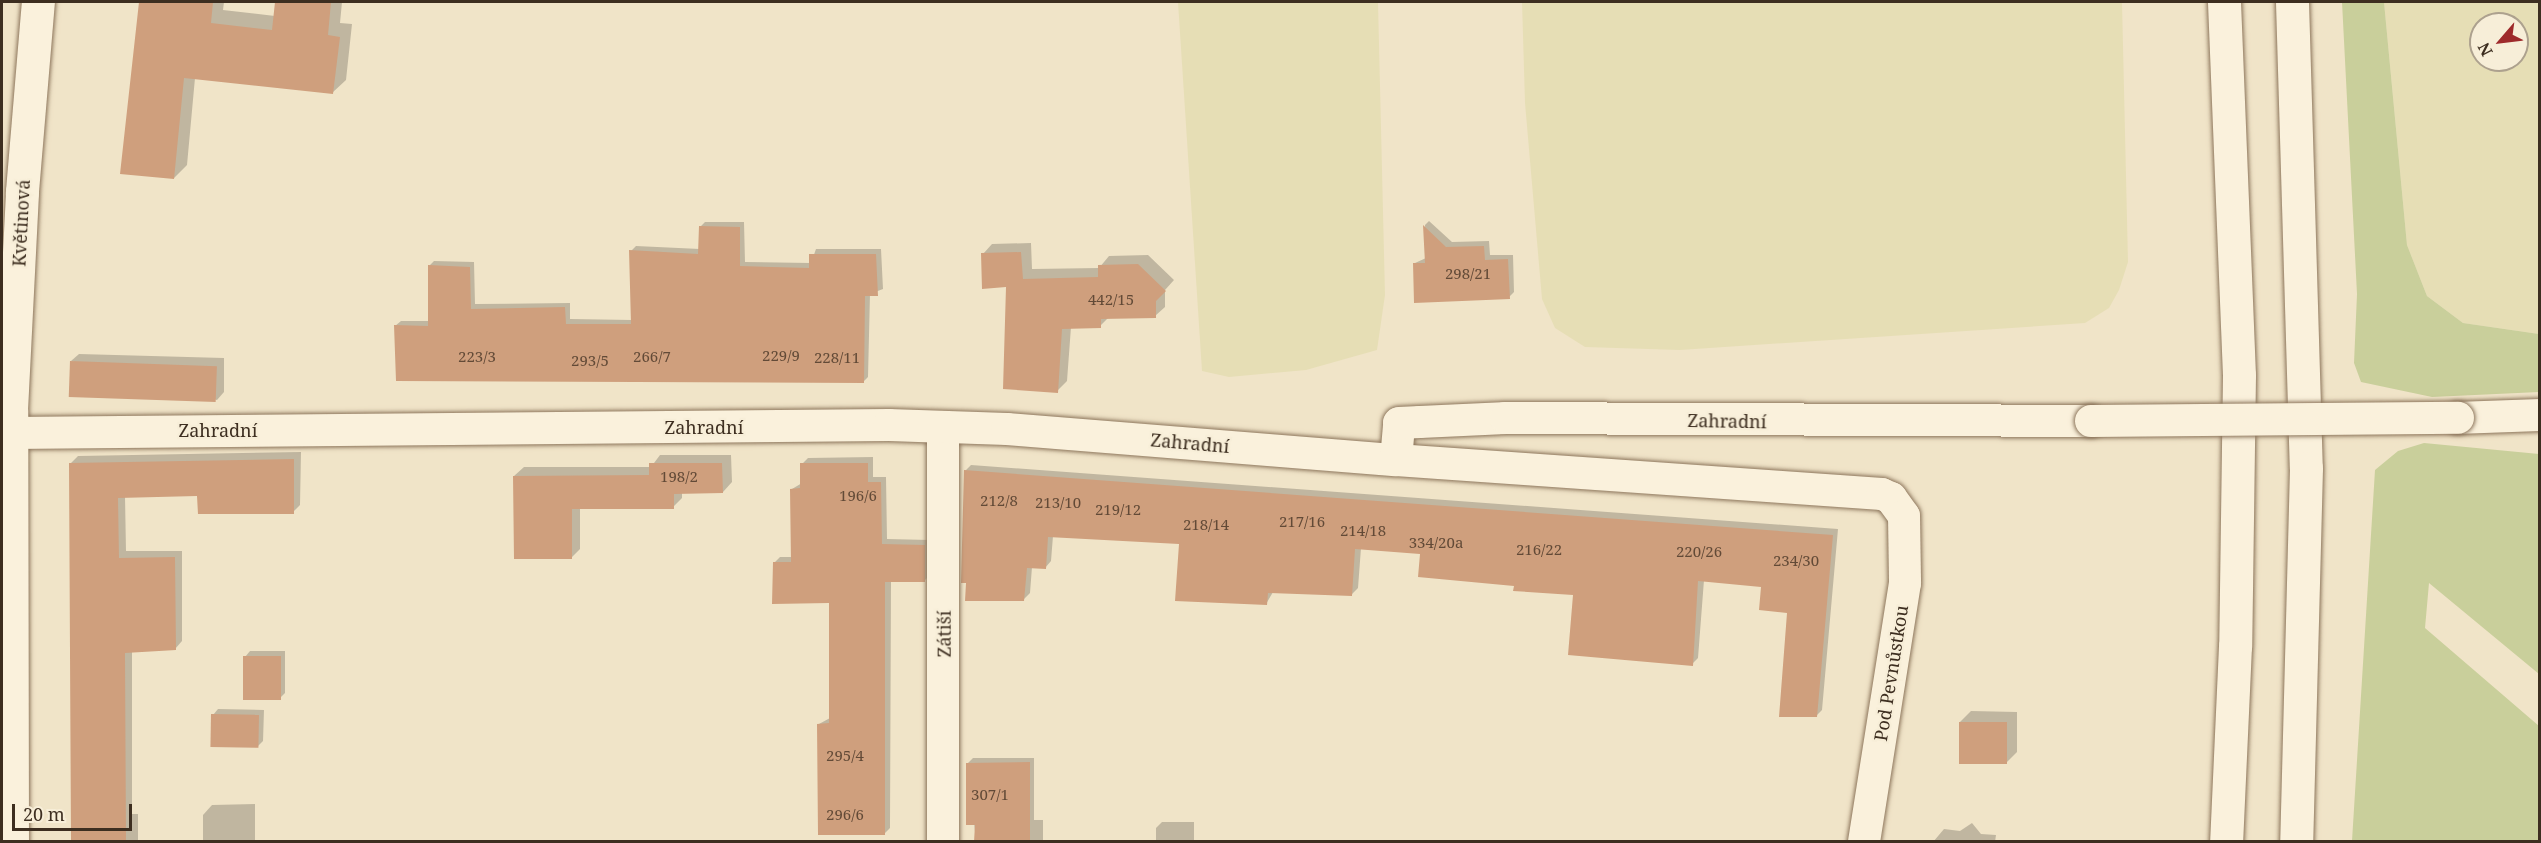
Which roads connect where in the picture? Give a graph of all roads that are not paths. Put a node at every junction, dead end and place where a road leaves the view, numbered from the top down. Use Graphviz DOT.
graph roads {
  1 [pos="38,2"];
  2 [pos="2224,2"];
  3 [pos="2292,2"];
  4 [pos="2540,415"];
  5 [pos="8,418"];
  6 [pos="943,427"];
  7 [pos="1396,460"];
  8 [pos="1898,504"];
  9 [pos="12,842"];
  10 [pos="943,842"];
  11 [pos="1864,842"];
  12 [pos="2226,842"];
  13 [pos="2296,842"];
  1 -- 5 [label="main road, Květinová"];
  2 -- 12 [label="main road"];
  3 -- 13 [label="main road"];
  4 -- 7 [label="street, Zahradní, bridge"];
  5 -- 6 [label="street, Zahradní"];
  5 -- 9 [label="main road, Květinová"];
  6 -- 7 [label="street, Zahradní"];
  6 -- 10 [label="street, Zátiší"];
  7 -- 8 [label="street, Zahradní"];
  8 -- 11 [label="street, Pod Pevnůstkou"];
}
